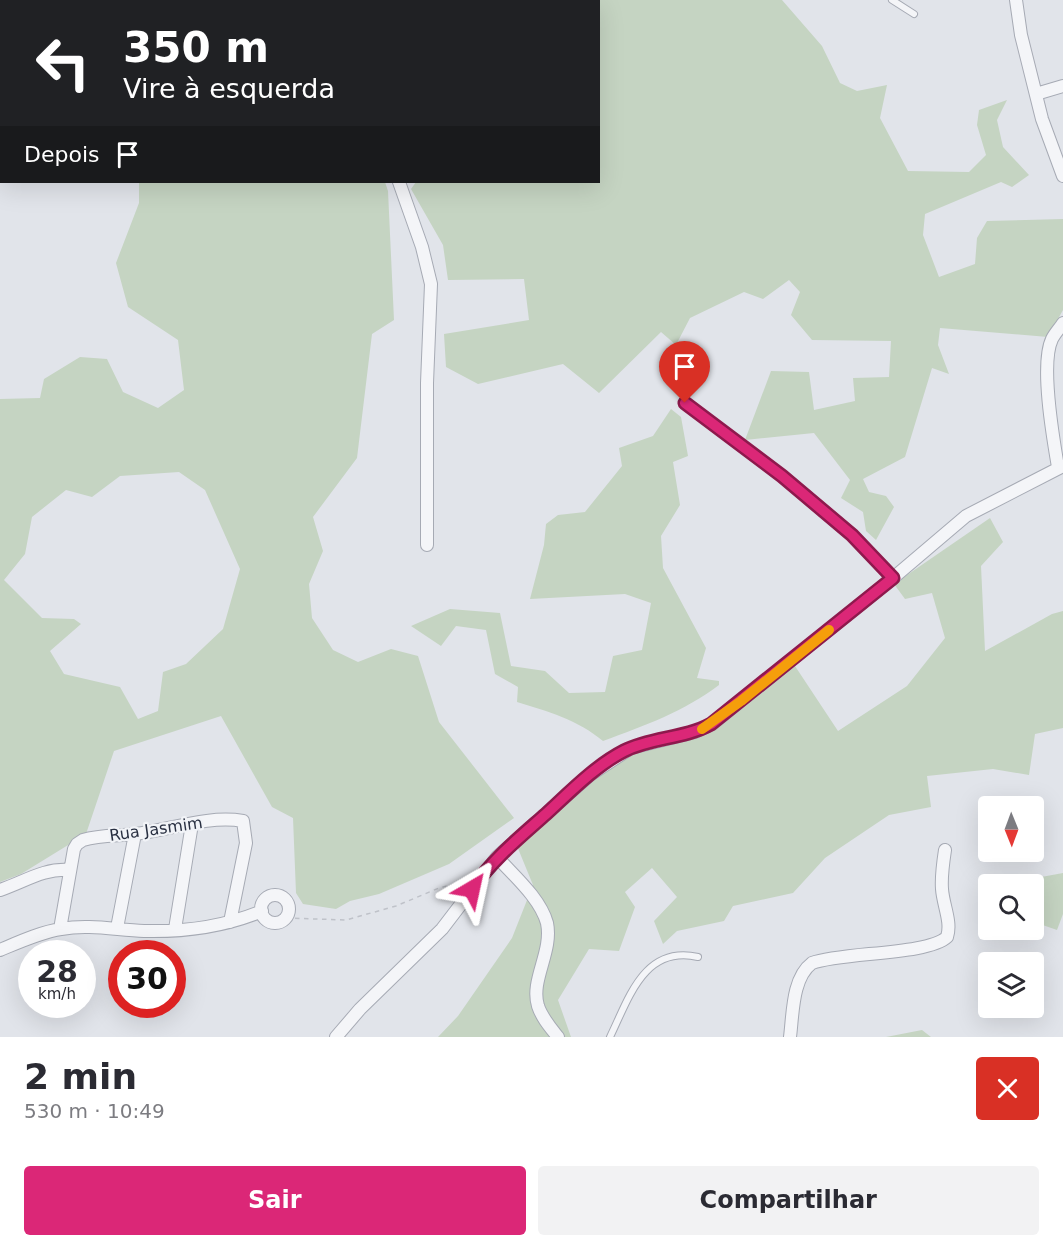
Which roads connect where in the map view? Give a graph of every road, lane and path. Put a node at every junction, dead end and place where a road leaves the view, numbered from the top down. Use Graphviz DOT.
graph roads {
  1 [pos="892,0"];
  2 [pos="1016,0"];
  3 [pos="914,14"];
  4 [pos="1063,86"];
  5 [pos="1036,94"];
  6 [pos="1063,176"];
  7 [pos="399,183"];
  8 [pos="1063,323"];
  9 [pos="685,403"];
  10 [pos="1060,466"];
  11 [pos="427,545"];
  12 [pos="893,578"];
  13 [pos="192,824"];
  14 [pos="135,834"];
  15 [pos="945,850"];
  16 [pos="497,857"];
  17 [pos="69,870"];
  18 [pos="480,878"];
  19 [pos="0,890"];
  20 [pos="262,911"];
  21 [pos="286,918"];
  22 [pos="230,922"];
  23 [pos="117,928"];
  24 [pos="60,929"];
  25 [pos="175,929"];
  26 [pos="0,950"];
  27 [pos="698,957"];
  28 [pos="336,1037"];
  29 [pos="558,1037"];
  30 [pos="610,1037"];
  31 [pos="790,1037"];
  1 -- 3 [label="lane"];
  2 -- 5 [label="street"];
  4 -- 5 [label="street"];
  5 -- 6 [label="street"];
  7 -- 11 [label="street"];
  8 -- 10 [label="street"];
  9 -- 12 [label="street"];
  10 -- 12 [label="street"];
  12 -- 16 [label="street"];
  13 -- 14 [label="street, Rua Jasmim"];
  13 -- 22 [label="street, Rua Jasmim"];
  13 -- 25 [label="street"];
  14 -- 17 [label="street, Rua Jasmim"];
  14 -- 23 [label="street"];
  15 -- 31 [label="street"];
  16 -- 18 [label="street"];
  16 -- 29 [label="street"];
  17 -- 19 [label="street"];
  17 -- 24 [label="street"];
  18 -- 21 [label="path"];
  18 -- 28 [label="street"];
  20 -- 21 [label="street"];
  20 -- 21 [label="street"];
  20 -- 22 [label="street"];
  22 -- 25 [label="street"];
  23 -- 24 [label="street"];
  23 -- 25 [label="street"];
  24 -- 26 [label="street"];
  27 -- 30 [label="lane"];
}
